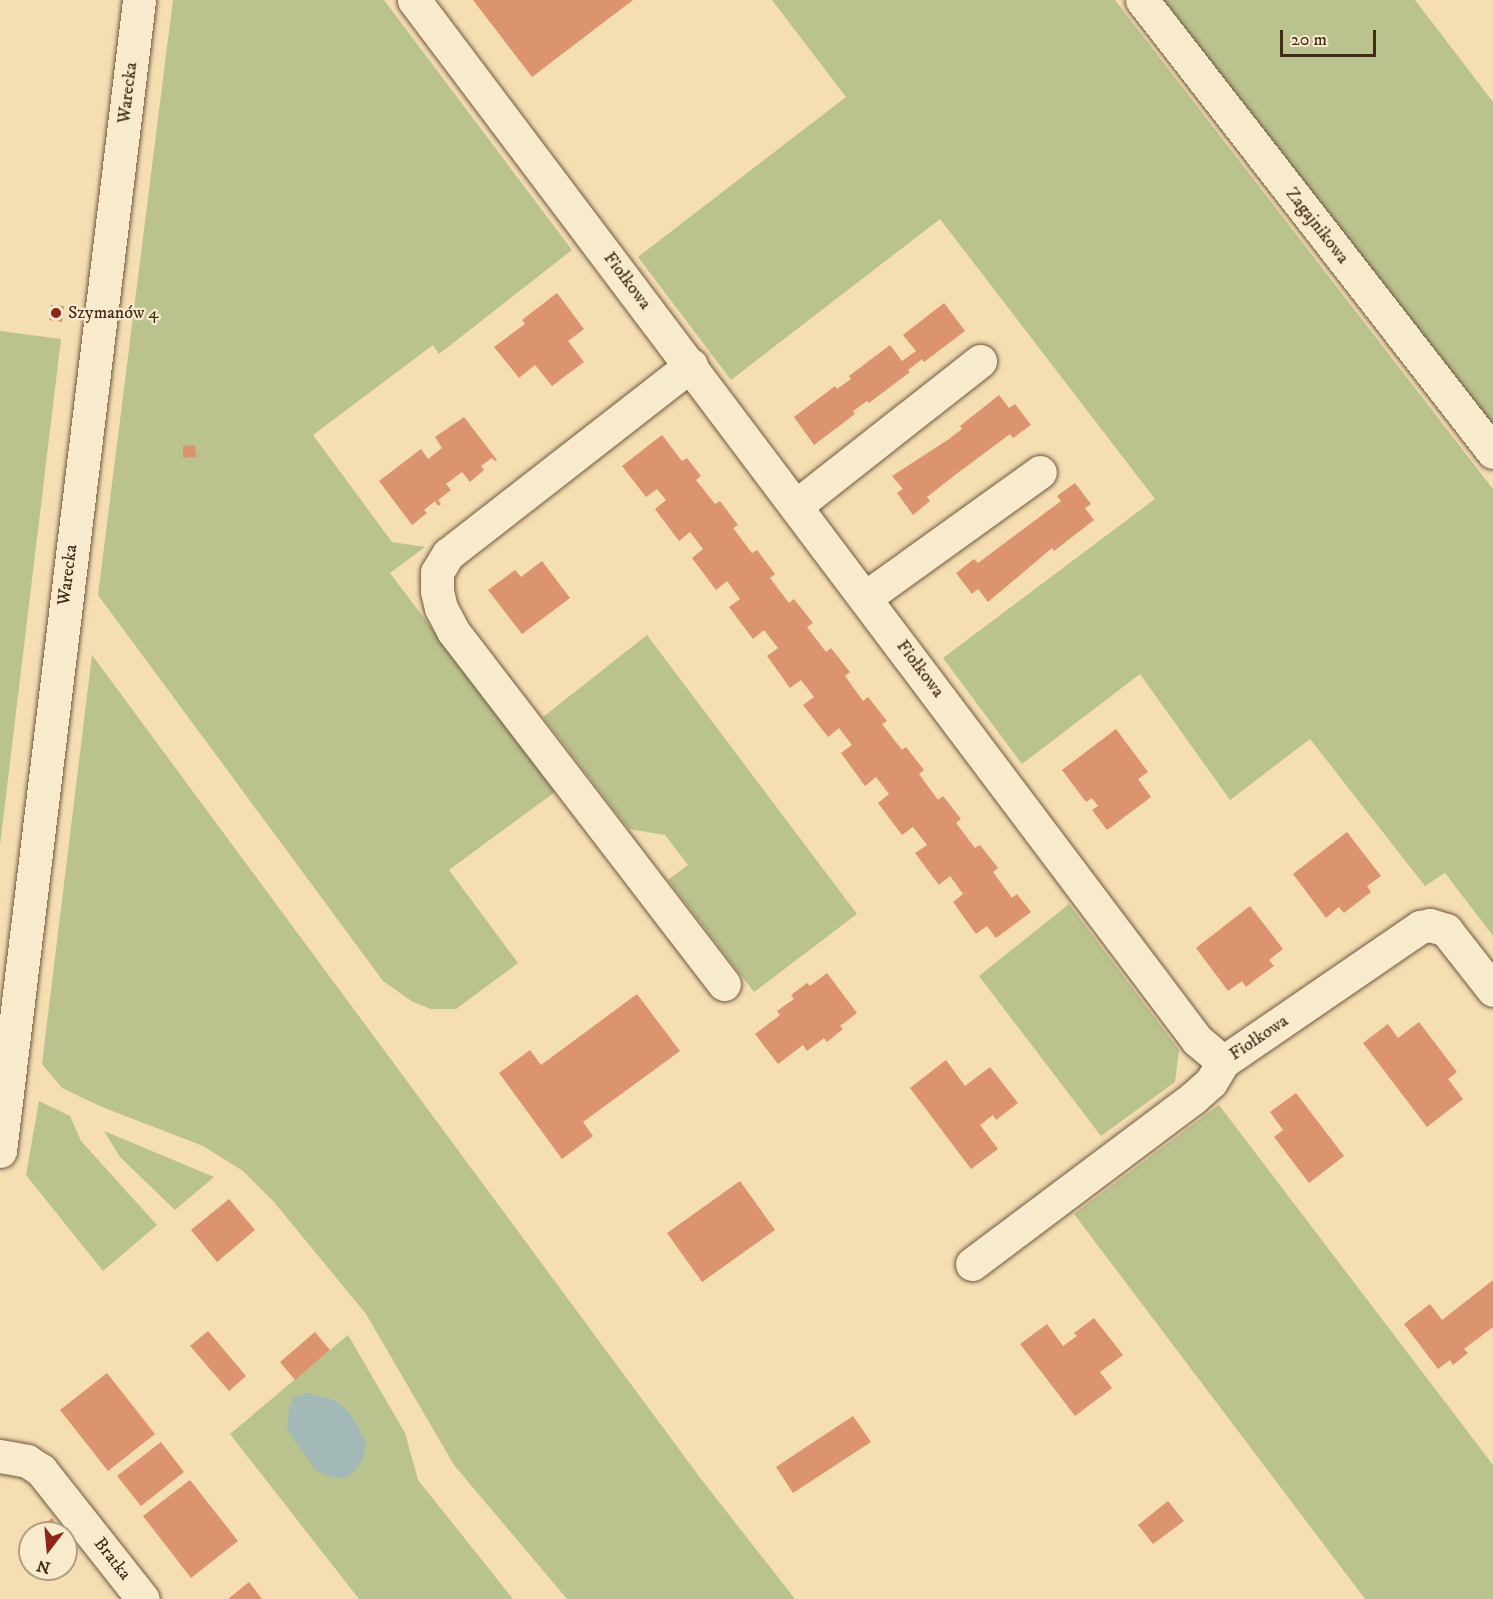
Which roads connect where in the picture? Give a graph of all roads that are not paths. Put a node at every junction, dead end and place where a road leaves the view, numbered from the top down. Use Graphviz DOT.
graph roads {
  1 [pos="139,0"];
  2 [pos="414,0"];
  3 [pos="1142,0"];
  4 [pos="980,361"];
  5 [pos="691,365"];
  6 [pos="1493,452"];
  7 [pos="1040,472"];
  8 [pos="797,505"];
  9 [pos="866,597"];
  10 [pos="724,984"];
  11 [pos="1493,990"];
  12 [pos="1223,1062"];
  13 [pos="0,1151"];
  14 [pos="972,1264"];
  15 [pos="0,1456"];
  16 [pos="143,1599"];
  1 -- 13 [label="street, Warecka"];
  2 -- 5 [label="street, Fiołkowa"];
  3 -- 6 [label="street, Zagajnikowa"];
  4 -- 8 [label="street"];
  5 -- 8 [label="street, Fiołkowa"];
  5 -- 10 [label="street"];
  7 -- 9 [label="street"];
  8 -- 9 [label="street, Fiołkowa"];
  9 -- 12 [label="street, Fiołkowa"];
  11 -- 12 [label="street, Fiołkowa"];
  12 -- 14 [label="street"];
  15 -- 16 [label="street, Bratka"];
}
